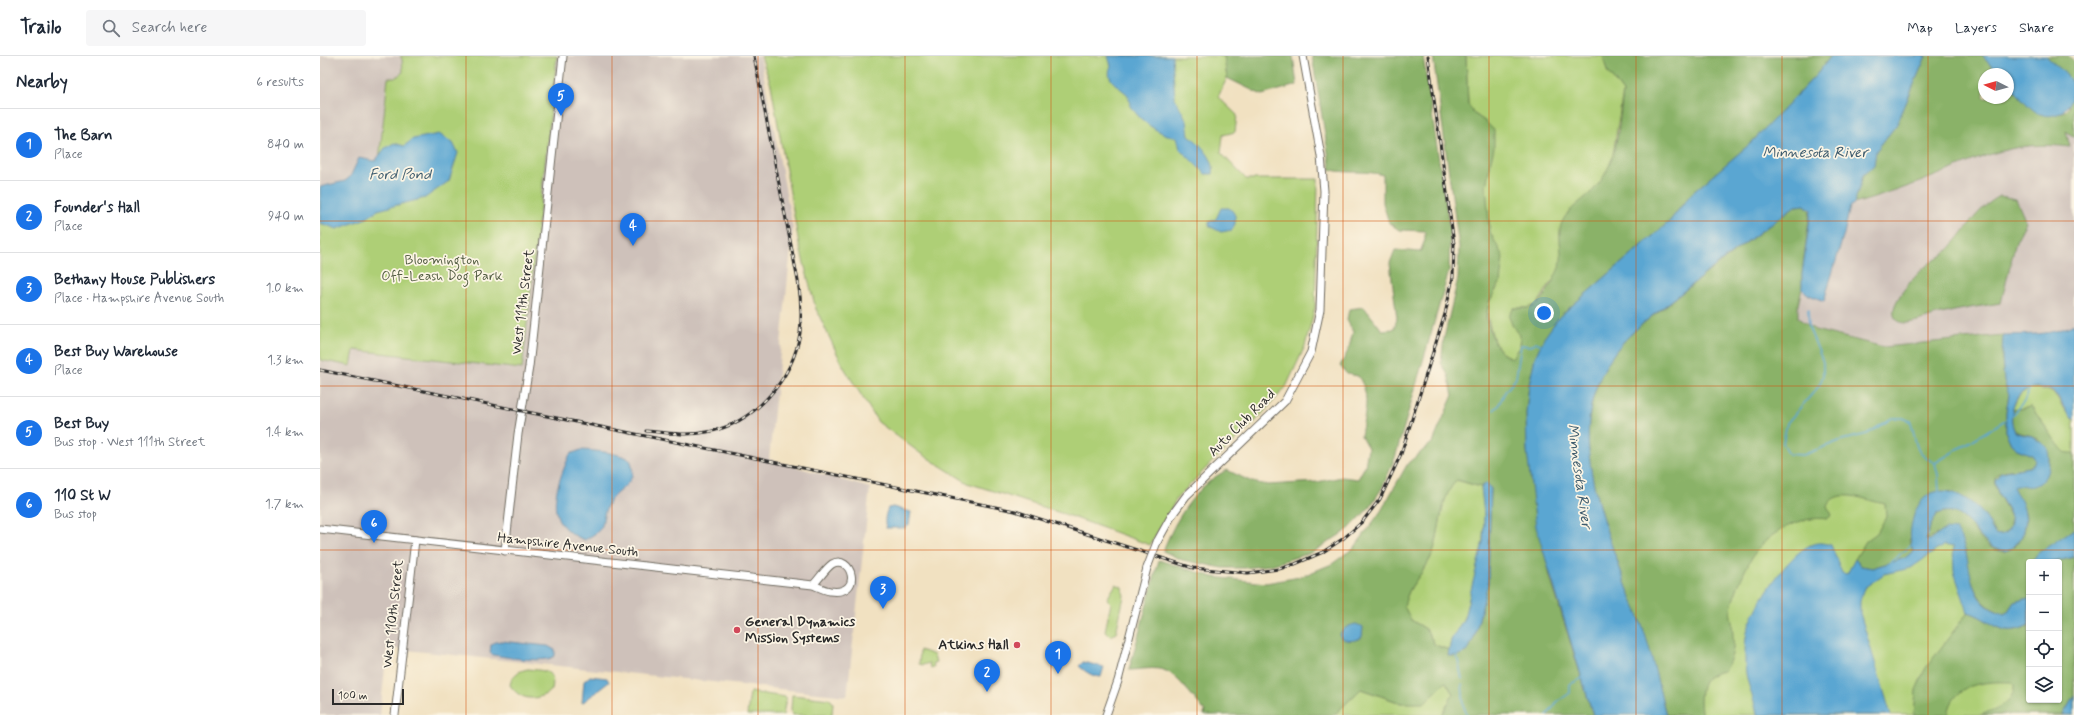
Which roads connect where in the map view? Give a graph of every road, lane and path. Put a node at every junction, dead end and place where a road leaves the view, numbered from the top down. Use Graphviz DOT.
graph roads {
  1 [pos="563,56"];
  2 [pos="1304,56"];
  3 [pos="320,529"];
  4 [pos="415,540"];
  5 [pos="505,551"];
  6 [pos="813,585"];
  7 [pos="395,715"];
  8 [pos="1106,715"];
  1 -- 5 [label="street, West 111th Street"];
  2 -- 8 [label="street, Auto Club Road, bridge"];
  3 -- 4 [label="street, Hampshire Avenue South"];
  4 -- 5 [label="street, Hampshire Avenue South"];
  4 -- 7 [label="street, West 110th Street"];
  5 -- 6 [label="street, Hampshire Avenue South"];
  6 -- 6 [label="street, Hampshire Avenue South"];
}
